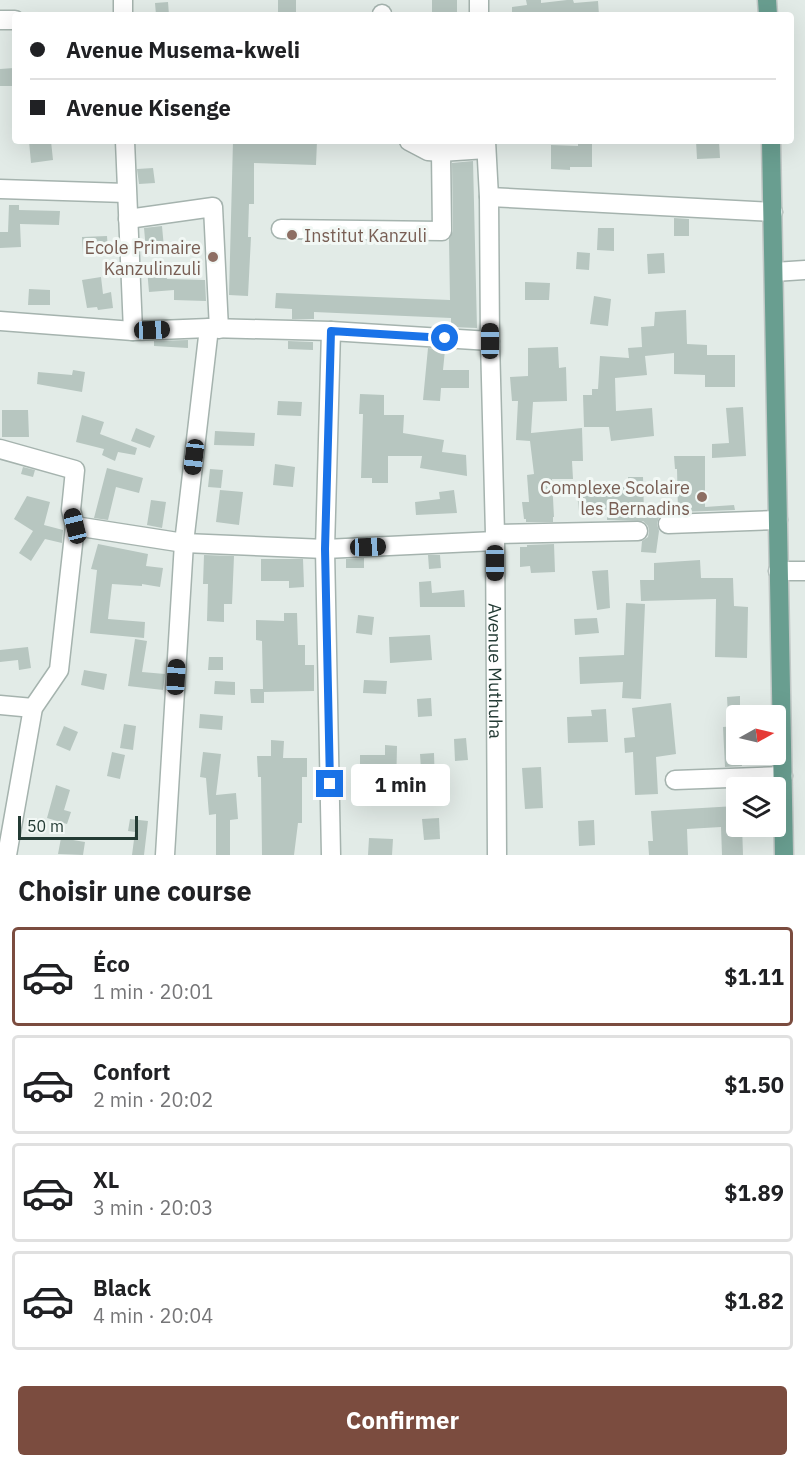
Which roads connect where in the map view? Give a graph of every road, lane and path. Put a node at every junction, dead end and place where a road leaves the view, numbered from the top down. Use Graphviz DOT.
graph roads {
  1 [pos="125,144"];
  2 [pos="415,144"];
  3 [pos="771,144"];
  4 [pos="486,145"];
  5 [pos="441,152"];
  6 [pos="0,189"];
  7 [pos="126,193"];
  8 [pos="489,197"];
  9 [pos="773,212"];
  10 [pos="128,219"];
  11 [pos="281,229"];
  12 [pos="805,270"];
  13 [pos="774,272"];
  14 [pos="0,321"];
  15 [pos="214,329"];
  16 [pos="133,330"];
  17 [pos="331,331"];
  18 [pos="490,341"];
  19 [pos="0,449"];
  20 [pos="778,520"];
  21 [pos="668,524"];
  22 [pos="75,526"];
  23 [pos="638,531"];
  24 [pos="495,537"];
  25 [pos="184,543"];
  26 [pos="325,549"];
  27 [pos="778,571"];
  28 [pos="805,571"];
  29 [pos="0,705"];
  30 [pos="33,708"];
  31 [pos="783,776"];
  32 [pos="675,780"];
  33 [pos="7,855"];
  34 [pos="165,855"];
  35 [pos="331,855"];
  36 [pos="497,855"];
  37 [pos="784,855"];
  1 -- 7 [label="street"];
  2 -- 5 [label="street"];
  3 -- 9 [label="main road"];
  4 -- 5 [label="street"];
  4 -- 8 [label="street, Avenue Muthuha"];
  5 -- 11 [label="street"];
  6 -- 7 [label="street"];
  7 -- 10 [label="street"];
  8 -- 9 [label="street"];
  8 -- 18 [label="street, Avenue Muthuha"];
  9 -- 13 [label="main road"];
  10 -- 15 [label="street"];
  10 -- 16 [label="street"];
  12 -- 13 [label="street"];
  13 -- 20 [label="main road"];
  14 -- 16 [label="street"];
  15 -- 16 [label="street"];
  15 -- 17 [label="street"];
  15 -- 25 [label="street"];
  17 -- 18 [label="street"];
  17 -- 26 [label="street"];
  18 -- 24 [label="street, Avenue Muthuha"];
  19 -- 22 [label="street"];
  20 -- 21 [label="street"];
  20 -- 27 [label="main road"];
  22 -- 25 [label="street"];
  22 -- 30 [label="street"];
  23 -- 24 [label="street"];
  24 -- 26 [label="street"];
  24 -- 36 [label="street, Avenue Muthuha"];
  25 -- 26 [label="street"];
  25 -- 34 [label="street"];
  26 -- 35 [label="street"];
  27 -- 28 [label="street"];
  27 -- 31 [label="main road"];
  29 -- 30 [label="street"];
  30 -- 33 [label="street"];
  31 -- 32 [label="street"];
  31 -- 37 [label="main road"];
}
